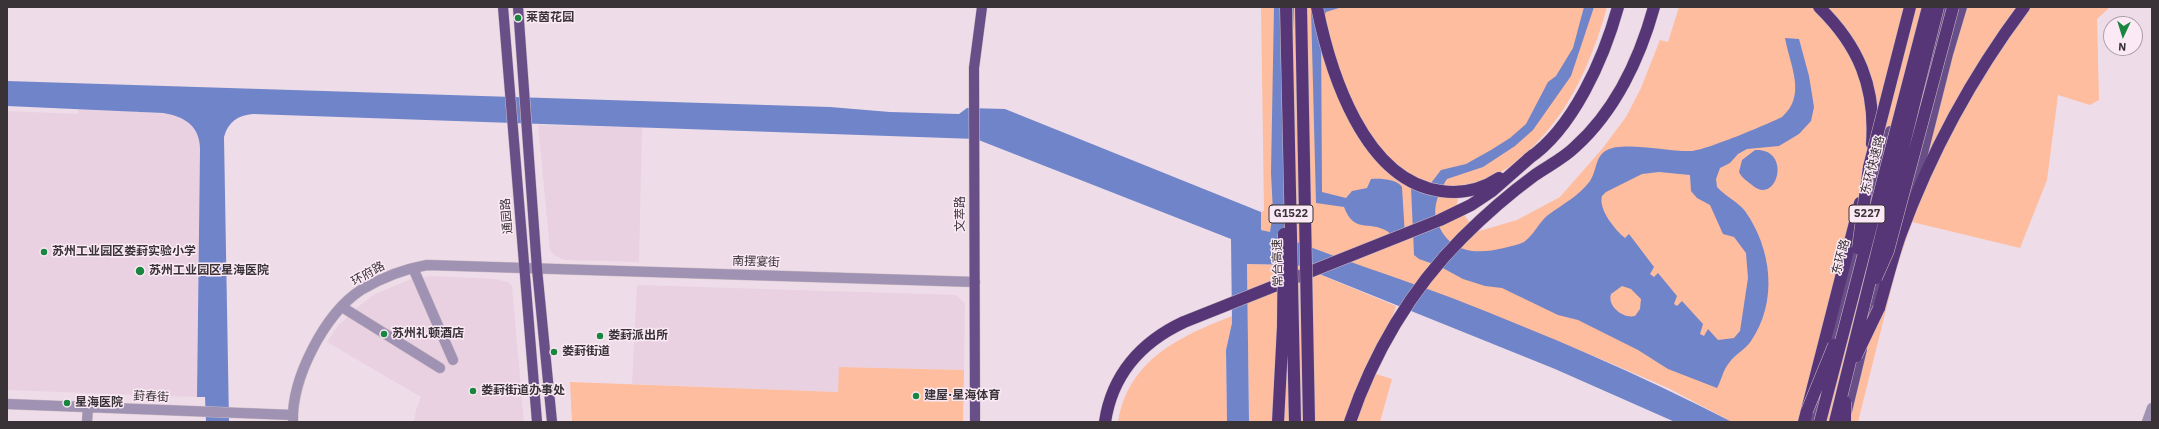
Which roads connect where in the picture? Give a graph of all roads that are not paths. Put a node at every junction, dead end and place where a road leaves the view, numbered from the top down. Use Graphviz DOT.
graph roads {
  1 [pos="502,7"];
  2 [pos="518,7"];
  3 [pos="982,7"];
  4 [pos="1286,7"];
  5 [pos="1301,7"];
  6 [pos="1317,7"];
  7 [pos="1618,7"];
  8 [pos="1654,7"];
  9 [pos="1819,7"];
  10 [pos="1910,7"];
  11 [pos="1922,7"];
  12 [pos="1928,7"];
  13 [pos="1938,7"];
  14 [pos="1945,7"];
  15 [pos="1953,7"];
  16 [pos="1962,7"];
  17 [pos="2024,7"];
  18 [pos="1288,151"];
  19 [pos="1533,155"];
  20 [pos="1546,167"];
  21 [pos="1869,167"];
  22 [pos="1462,213"];
  23 [pos="1862,231"];
  24 [pos="1888,238"];
  25 [pos="413,268"];
  26 [pos="524,268"];
  27 [pos="537,269"];
  28 [pos="975,282"];
  29 [pos="1851,301"];
  30 [pos="1863,304"];
  31 [pos="342,307"];
  32 [pos="453,360"];
  33 [pos="440,368"];
  34 [pos="1846,378"];
  35 [pos="7,404"];
  36 [pos="88,407"];
  37 [pos="2152,408"];
  38 [pos="1807,418"];
  39 [pos="293,419"];
  40 [pos="87,422"];
  41 [pos="538,422"];
  42 [pos="552,422"];
  43 [pos="975,422"];
  44 [pos="1105,422"];
  45 [pos="1112,422"];
  46 [pos="1278,422"];
  47 [pos="1295,422"];
  48 [pos="1309,422"];
  49 [pos="1350,422"];
  50 [pos="1820,422"];
  51 [pos="1836,422"];
  52 [pos="1845,422"];
  53 [pos="2147,422"];
  1 -- 26 [label="main road, 通园路"];
  2 -- 27 [label="main road"];
  3 -- 28 [label="main road, 文萃路"];
  4 -- 18 [label="highway, 常台高速 / G1522, bridge"];
  5 -- 48 [label="highway, G1522, bridge"];
  6 -- 19 [label="highway"];
  7 -- 19 [label="highway"];
  8 -- 20 [label="highway"];
  9 -- 21 [label="highway, bridge"];
  10 -- 21 [label="highway, bridge"];
  11 -- 23 [label="main road, 东环路 / S227"];
  12 -- 29 [label="highway, 东环快速路, bridge"];
  13 -- 30 [label="highway, 东环快速路, bridge"];
  14 -- 24 [label="main road, S227"];
  15 -- 30 [label="highway, bridge"];
  16 -- 24 [label="main road"];
  17 -- 34 [label="highway, bridge"];
  18 -- 46 [label="highway, bridge"];
  18 -- 47 [label="highway, 常台高速 / G1522, bridge"];
  19 -- 22 [label="highway"];
  20 -- 22 [label="highway"];
  20 -- 49 [label="highway"];
  21 -- 29 [label="highway, bridge"];
  21 -- 38 [label="highway, bridge"];
  22 -- 44 [label="highway, bridge"];
  22 -- 45 [label="highway, bridge"];
  23 -- 24 [label="main road"];
  23 -- 38 [label="main road, 东环路 / S227"];
  24 -- 52 [label="main road, S227"];
  25 -- 26 [label="street, 环府路"];
  25 -- 31 [label="street, 环府路"];
  25 -- 32 [label="street"];
  26 -- 27 [label="street, 环府路"];
  26 -- 41 [label="main road, 通园路"];
  27 -- 28 [label="street, 南摆宴街"];
  27 -- 42 [label="main road"];
  28 -- 43 [label="main road, 文萃路"];
  29 -- 38 [label="highway, bridge"];
  29 -- 50 [label="highway, 东环快速路, bridge"];
  30 -- 34 [label="highway, 东环快速路, bridge"];
  31 -- 33 [label="street"];
  31 -- 39 [label="street, 环府路"];
  34 -- 51 [label="highway, 东环快速路, bridge"];
  34 -- 52 [label="highway, bridge"];
  35 -- 36 [label="street, 葑春街"];
  36 -- 39 [label="street, 葑春街"];
  36 -- 40 [label="street"];
  37 -- 53 [label="street"];
}
